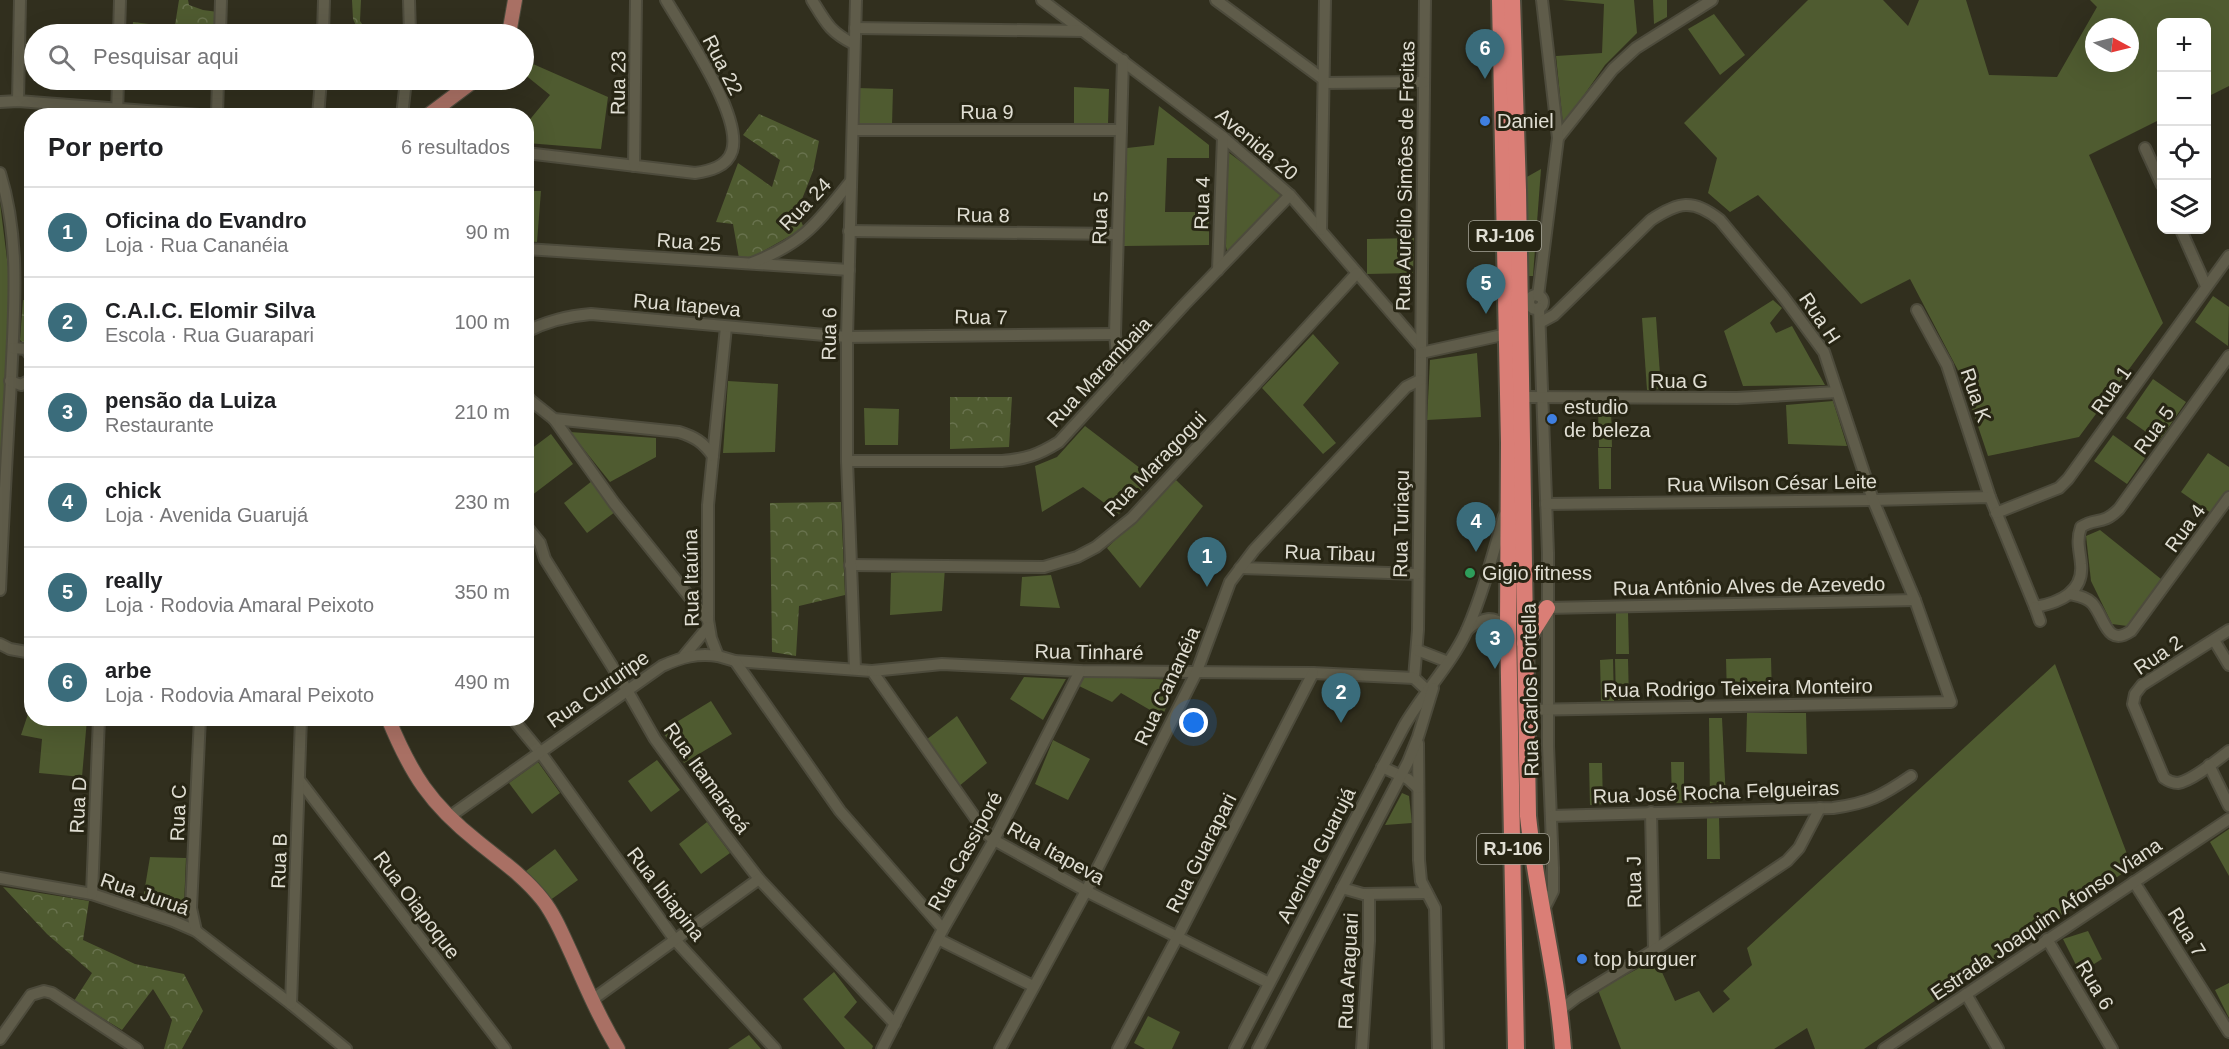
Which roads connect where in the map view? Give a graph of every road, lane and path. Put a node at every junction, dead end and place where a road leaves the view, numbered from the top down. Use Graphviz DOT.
graph roads {
  1 [pos="20,0"];
  2 [pos="120,0"];
  3 [pos="221,0"];
  4 [pos="324,0"];
  5 [pos="409,0"];
  6 [pos="515,0"];
  7 [pos="636,0"];
  8 [pos="666,0"];
  9 [pos="812,0"];
  10 [pos="856,0"];
  11 [pos="1042,0"];
  12 [pos="1216,0"];
  13 [pos="1325,0"];
  14 [pos="1425,0"];
  15 [pos="1500,0"];
  16 [pos="1512,0"];
  17 [pos="1542,0"];
  18 [pos="1712,0"];
  19 [pos="119,24"];
  20 [pos="220,24"];
  21 [pos="323,24"];
  22 [pos="410,24"];
  23 [pos="511,24"];
  24 [pos="855,28"];
  25 [pos="1083,31"];
  26 [pos="854,44"];
  27 [pos="1123,60"];
  28 [pos="1323,81"];
  29 [pos="1424,81"];
  30 [pos="118,90"];
  31 [pos="218,90"];
  32 [pos="320,90"];
  33 [pos="405,90"];
  34 [pos="462,90"];
  35 [pos="18,101"];
  36 [pos="0,102"];
  37 [pos="87,108"];
  38 [pos="117,108"];
  39 [pos="217,108"];
  40 [pos="319,108"];
  41 [pos="403,108"];
  42 [pos="438,108"];
  43 [pos="853,130"];
  44 [pos="1121,130"];
  45 [pos="1223,137"];
  46 [pos="1558,138"];
  47 [pos="2145,148"];
  48 [pos="534,154"];
  49 [pos="634,166"];
  50 [pos="0,173"];
  51 [pos="851,180"];
  52 [pos="2160,180"];
  53 [pos="1290,195"];
  54 [pos="1321,230"];
  55 [pos="849,231"];
  56 [pos="1117,234"];
  57 [pos="2183,234"];
  58 [pos="534,250"];
  59 [pos="2229,256"];
  60 [pos="749,264"];
  61 [pos="849,270"];
  62 [pos="1218,270"];
  63 [pos="1357,273"];
  64 [pos="1519,284"];
  65 [pos="2206,286"];
  66 [pos="1538,306"];
  67 [pos="1917,310"];
  68 [pos="726,327"];
  69 [pos="534,328"];
  70 [pos="1513,329"];
  71 [pos="1114,334"];
  72 [pos="847,337"];
  73 [pos="13,348"];
  74 [pos="24,349"];
  75 [pos="1420,349"];
  76 [pos="2229,357"];
  77 [pos="1119,376"];
  78 [pos="1420,380"];
  79 [pos="10,381"];
  80 [pos="24,383"];
  81 [pos="1837,392"];
  82 [pos="1543,397"];
  83 [pos="1521,398"];
  84 [pos="534,403"];
  85 [pos="554,419"];
  86 [pos="713,456"];
  87 [pos="846,461"];
  88 [pos="1509,496"];
  89 [pos="2229,497"];
  90 [pos="1873,500"];
  91 [pos="1546,504"];
  92 [pos="1993,505"];
  93 [pos="534,536"];
  94 [pos="850,565"];
  95 [pos="1240,568"];
  96 [pos="1418,574"];
  97 [pos="2171,579"];
  98 [pos="0,590"];
  99 [pos="2070,594"];
  100 [pos="1915,600"];
  101 [pos="2035,607"];
  102 [pos="1547,609"];
  103 [pos="2040,621"];
  104 [pos="708,624"];
  105 [pos="1508,627"];
  106 [pos="1467,630"];
  107 [pos="2229,630"];
  108 [pos="2214,639"];
  109 [pos="1525,643"];
  110 [pos="0,644"];
  111 [pos="1418,650"];
  112 [pos="24,652"];
  113 [pos="684,656"];
  114 [pos="718,656"];
  115 [pos="735,661"];
  116 [pos="1448,662"];
  117 [pos="2229,664"];
  118 [pos="855,669"];
  119 [pos="872,671"];
  120 [pos="1080,671"];
  121 [pos="1197,671"];
  122 [pos="1313,673"];
  123 [pos="1414,678"];
  124 [pos="1430,686"];
  125 [pos="627,690"];
  126 [pos="1951,702"];
  127 [pos="1525,710"];
  128 [pos="1548,710"];
  129 [pos="99,726"];
  130 [pos="200,726"];
  131 [pos="302,726"];
  132 [pos="392,726"];
  133 [pos="519,726"];
  134 [pos="1418,737"];
  135 [pos="2229,751"];
  136 [pos="540,752"];
  137 [pos="2209,765"];
  138 [pos="1382,767"];
  139 [pos="1400,776"];
  140 [pos="1911,776"];
  141 [pos="300,781"];
  142 [pos="1418,788"];
  143 [pos="2229,806"];
  144 [pos="1820,808"];
  145 [pos="1651,812"];
  146 [pos="1551,816"];
  147 [pos="448,817"];
  148 [pos="2229,819"];
  149 [pos="994,840"];
  150 [pos="0,878"];
  151 [pos="759,879"];
  152 [pos="2134,882"];
  153 [pos="1342,888"];
  154 [pos="1538,890"];
  155 [pos="1086,891"];
  156 [pos="1427,893"];
  157 [pos="92,894"];
  158 [pos="1369,894"];
  159 [pos="1313,900"];
  160 [pos="191,908"];
  161 [pos="1331,910"];
  162 [pos="1542,911"];
  163 [pos="173,921"];
  164 [pos="196,932"];
  165 [pos="941,934"];
  166 [pos="1178,936"];
  167 [pos="2047,939"];
  168 [pos="675,940"];
  169 [pos="1654,951"];
  170 [pos="1515,960"];
  171 [pos="1269,983"];
  172 [pos="1034,986"];
  173 [pos="1966,994"];
  174 [pos="592,1000"];
  175 [pos="291,1004"];
  176 [pos="1560,1010"];
  177 [pos="895,1024"];
  178 [pos="2229,1032"];
  179 [pos="0,1039"];
  180 [pos="137,1049"];
  181 [pos="346,1049"];
  182 [pos="505,1049"];
  183 [pos="618,1049"];
  184 [pos="775,1049"];
  185 [pos="882,1049"];
  186 [pos="1000,1049"];
  187 [pos="1118,1049"];
  188 [pos="1235,1049"];
  189 [pos="1258,1049"];
  190 [pos="1362,1049"];
  191 [pos="1438,1049"];
  192 [pos="1516,1049"];
  193 [pos="1524,1049"];
  194 [pos="1554,1049"];
  195 [pos="1563,1049"];
  196 [pos="1884,1049"];
  197 [pos="1998,1049"];
  198 [pos="2112,1049"];
  1 -- 35 [label="street"];
  2 -- 19 [label="street"];
  3 -- 20 [label="street"];
  4 -- 21 [label="street"];
  5 -- 22 [label="street"];
  6 -- 23 [label="main road"];
  7 -- 49 [label="street, Rua 23"];
  8 -- 49 [label="street, Rua 22"];
  9 -- 26 [label="street"];
  10 -- 24 [label="street, Rua 6"];
  11 -- 25 [label="street, Avenida 20"];
  12 -- 28 [label="street"];
  13 -- 28 [label="street"];
  14 -- 29 [label="street, Rua Aurélio Simões de Freitas"];
  15 -- 70 [label="highway, RJ-106"];
  16 -- 64 [label="highway, RJ-106"];
  17 -- 46 [label="street, Rua Carlos Portella"];
  18 -- 46 [label="street"];
  24 -- 25 [label="street"];
  24 -- 26 [label="street, Rua 6"];
  25 -- 27 [label="street, Avenida 20"];
  26 -- 43 [label="street, Rua 6"];
  27 -- 44 [label="street, Rua 5"];
  27 -- 45 [label="street, Avenida 20"];
  28 -- 29 [label="street"];
  28 -- 54 [label="street"];
  29 -- 75 [label="street, Rua Aurélio Simões de Freitas"];
  30 -- 38 [label="street"];
  31 -- 39 [label="street"];
  32 -- 40 [label="street"];
  33 -- 41 [label="street"];
  34 -- 42 [label="main road"];
  35 -- 36 [label="street"];
  35 -- 37 [label="street"];
  43 -- 44 [label="street, Rua 9"];
  43 -- 51 [label="street, Rua 6"];
  44 -- 56 [label="street, Rua 5"];
  45 -- 53 [label="street, Avenida 20"];
  45 -- 62 [label="street, Rua 4"];
  46 -- 66 [label="street, Rua Carlos Portella"];
  47 -- 52 [label="street"];
  48 -- 49 [label="street"];
  50 -- 73 [label="street"];
  51 -- 55 [label="street, Rua 6"];
  51 -- 60 [label="street, Rua 24"];
  53 -- 54 [label="street, Avenida 20"];
  53 -- 62 [label="street, Rua Marambaia"];
  54 -- 63 [label="street, Avenida 20"];
  55 -- 56 [label="street, Rua 8"];
  55 -- 61 [label="street, Rua 6"];
  56 -- 71 [label="street, Rua 5"];
  57 -- 65 [label="street"];
  58 -- 60 [label="street, Rua 25"];
  59 -- 65 [label="street, Rua 1"];
  60 -- 61 [label="street, Rua 25"];
  61 -- 72 [label="street, Rua 6"];
  62 -- 77 [label="street, Rua Marambaia"];
  63 -- 75 [label="street, Avenida 20"];
  63 -- 94 [label="street, Rua Maragogui"];
  64 -- 66 [label="highway"];
  64 -- 70 [label="highway, RJ-106"];
  65 -- 92 [label="street, Rua 1"];
  66 -- 70 [label="highway"];
  66 -- 81 [label="street, Rua H"];
  66 -- 82 [label="street, Rua Carlos Portella"];
  67 -- 92 [label="street, Rua K"];
  68 -- 69 [label="street, Rua Itapeva"];
  68 -- 72 [label="street, Rua Itapeva"];
  68 -- 86 [label="street"];
  70 -- 75 [label="street"];
  70 -- 83 [label="highway, RJ-106"];
  70 -- 88 [label="highway, RJ-106"];
  71 -- 72 [label="street, Rua 7"];
  71 -- 77 [label="street, Rua 5"];
  72 -- 87 [label="street, Rua 6"];
  73 -- 74 [label="street"];
  73 -- 79 [label="street"];
  75 -- 78 [label="street, Rua Turiaçu"];
  76 -- 99 [label="street, Rua 5"];
  77 -- 87 [label="street, Rua Marambaia"];
  78 -- 95 [label="street, Rua Cananéia"];
  78 -- 96 [label="street, Rua Turiaçu"];
  79 -- 80 [label="street"];
  79 -- 98 [label="street"];
  81 -- 82 [label="street, Rua G"];
  81 -- 90 [label="street, Rua H"];
  82 -- 83 [label="street, Rua G"];
  82 -- 91 [label="street, Rua Carlos Portella"];
  83 -- 109 [label="highway, RJ-106"];
  84 -- 85 [label="street"];
  85 -- 86 [label="street"];
  85 -- 104 [label="street"];
  86 -- 104 [label="street, Rua Itaúna"];
  87 -- 94 [label="street, Rua 6"];
  88 -- 105 [label="highway, RJ-106"];
  88 -- 106 [label="street, Avenida Guarujá"];
  89 -- 97 [label="street, Rua 4"];
  90 -- 91 [label="street, Rua Wilson César Leite"];
  90 -- 92 [label="street, Rua Wilson César Leite"];
  90 -- 100 [label="street, Rua H"];
  91 -- 102 [label="street, Rua Carlos Portella"];
  92 -- 101 [label="street, Rua K"];
  93 -- 125 [label="street, Rua Itamaracá"];
  94 -- 118 [label="street, Rua 6"];
  95 -- 96 [label="street, Rua Tibau"];
  95 -- 121 [label="street, Rua Cananéia"];
  96 -- 111 [label="street, Rua Turiaçu"];
  97 -- 99 [label="street, Rua 2"];
  99 -- 101 [label="street"];
  100 -- 102 [label="street, Rua Antônio Alves de Azevedo"];
  100 -- 126 [label="street, Rua H"];
  101 -- 103 [label="street, Rua K"];
  102 -- 109 [label="highway"];
  102 -- 128 [label="street, Rua Carlos Portella"];
  104 -- 113 [label="street"];
  104 -- 114 [label="street, Rua Itaúna"];
  105 -- 106 [label="street"];
  105 -- 170 [label="highway, RJ-106"];
  106 -- 116 [label="street, Avenida Guarujá"];
  107 -- 108 [label="street, Rua 2"];
  108 -- 117 [label="street"];
  108 -- 137 [label="street, Rua 2"];
  109 -- 127 [label="highway, RJ-106"];
  110 -- 112 [label="street"];
  111 -- 116 [label="street"];
  111 -- 123 [label="street, Rua Turiaçu"];
  113 -- 114 [label="street, Rua Cururipe"];
  113 -- 125 [label="street, Rua Cururipe"];
  114 -- 115 [label="street"];
  115 -- 118 [label="street"];
  115 -- 165 [label="street"];
  116 -- 124 [label="street, Avenida Guarujá"];
  118 -- 119 [label="street"];
  119 -- 120 [label="street, Rua Tinharé"];
  119 -- 149 [label="street, Rua Itapeva"];
  120 -- 121 [label="street, Rua Tinharé"];
  120 -- 149 [label="street, Rua Cassiporé"];
  121 -- 122 [label="street, Rua Tinharé"];
  121 -- 155 [label="street, Rua Cananéia"];
  122 -- 123 [label="street, Rua Tinharé"];
  122 -- 166 [label="street, Rua Guarapari"];
  123 -- 124 [label="street"];
  124 -- 134 [label="street, Avenida Guarujá"];
  124 -- 138 [label="street, Avenida Guarujá"];
  125 -- 136 [label="street, Rua Cururipe"];
  125 -- 151 [label="street, Rua Itamaracá"];
  126 -- 128 [label="street, Rua Rodrigo Teixeira Monteiro"];
  127 -- 128 [label="street, Rua Rodrigo Teixeira Monteiro"];
  127 -- 154 [label="highway, RJ-106"];
  128 -- 146 [label="street, Rua Carlos Portella"];
  129 -- 157 [label="street, Rua D"];
  130 -- 160 [label="street, Rua C"];
  131 -- 141 [label="street, Rua B"];
  132 -- 147 [label="main road"];
  133 -- 136 [label="street, Rua Ibiapina"];
  134 -- 139 [label="street, Avenida Guarujá"];
  134 -- 142 [label="street"];
  135 -- 137 [label="street"];
  136 -- 147 [label="street, Rua Cururipe"];
  136 -- 168 [label="street, Rua Ibiapina"];
  137 -- 143 [label="street"];
  138 -- 139 [label="street"];
  138 -- 159 [label="street, Avenida Guarujá"];
  139 -- 142 [label="street"];
  139 -- 153 [label="street, Avenida Guarujá"];
  140 -- 144 [label="street, Rua José Rocha Felgueiras"];
  141 -- 175 [label="street, Rua B"];
  141 -- 182 [label="street, Rua Oiapoque"];
  142 -- 156 [label="street"];
  144 -- 145 [label="street, Rua José Rocha Felgueiras"];
  144 -- 169 [label="street"];
  145 -- 146 [label="street, Rua José Rocha Felgueiras"];
  145 -- 169 [label="street, Rua J"];
  146 -- 162 [label="street, Rua Carlos Portella"];
  147 -- 174 [label="main road"];
  148 -- 152 [label="street, Estrada Joaquim Afonso Viana"];
  149 -- 155 [label="street, Rua Itapeva"];
  149 -- 165 [label="street, Rua Cassiporé"];
  150 -- 157 [label="street, Rua Juruá"];
  151 -- 168 [label="street"];
  151 -- 177 [label="street, Rua Itamaracá"];
  152 -- 167 [label="street, Estrada Joaquim Afonso Viana"];
  152 -- 178 [label="street, Rua 7"];
  153 -- 158 [label="street"];
  153 -- 161 [label="street, Avenida Guarujá"];
  154 -- 162 [label="highway, RJ-106"];
  154 -- 194 [label="highway"];
  155 -- 166 [label="street, Rua Itapeva"];
  155 -- 172 [label="street, Rua Cananéia"];
  156 -- 158 [label="street"];
  156 -- 191 [label="street"];
  157 -- 163 [label="street, Rua Juruá"];
  158 -- 190 [label="street, Rua Araguari"];
  159 -- 161 [label="street"];
  159 -- 171 [label="street, Avenida Guarujá"];
  160 -- 163 [label="street"];
  160 -- 164 [label="street, Rua C"];
  161 -- 189 [label="street, Avenida Guarujá"];
  162 -- 176 [label="highway, RJ-106"];
  163 -- 164 [label="street, Rua Juruá"];
  164 -- 175 [label="street, Rua Juruá"];
  165 -- 172 [label="street"];
  165 -- 177 [label="street, Rua Cassiporé"];
  166 -- 171 [label="street, Rua Itapeva"];
  166 -- 187 [label="street, Rua Guarapari"];
  167 -- 173 [label="street, Estrada Joaquim Afonso Viana"];
  167 -- 198 [label="street, Rua 6"];
  168 -- 174 [label="street"];
  168 -- 184 [label="street, Rua Ibiapina"];
  169 -- 176 [label="street"];
  170 -- 192 [label="highway, RJ-106"];
  170 -- 193 [label="highway"];
  171 -- 188 [label="street, Avenida Guarujá"];
  172 -- 186 [label="street, Rua Cananéia"];
  173 -- 196 [label="street, Estrada Joaquim Afonso Viana"];
  173 -- 197 [label="street"];
  174 -- 183 [label="main road"];
  175 -- 181 [label="street, Rua Juruá"];
  176 -- 195 [label="highway, RJ-106"];
  177 -- 185 [label="street, Rua Cassiporé"];
  179 -- 180 [label="street"];
}
